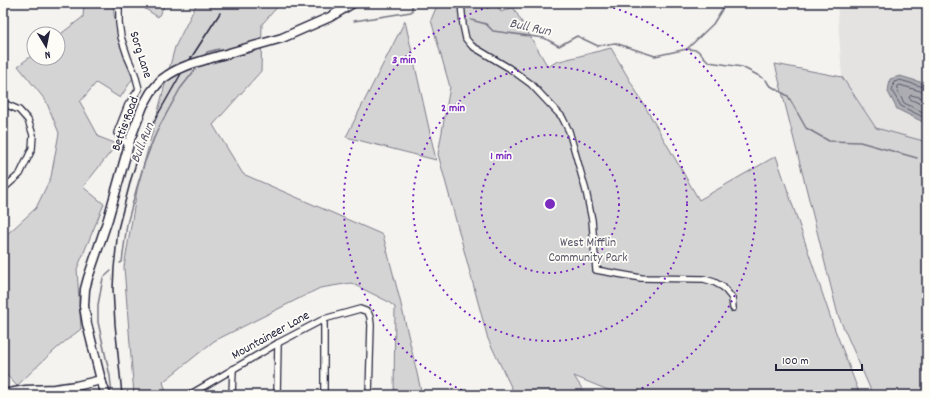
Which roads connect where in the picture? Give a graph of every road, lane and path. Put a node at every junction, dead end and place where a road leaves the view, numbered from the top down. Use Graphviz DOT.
graph roads {
  1 [pos="119,3"];
  2 [pos="353,3"];
  3 [pos="461,3"];
  4 [pos="3,103"];
  5 [pos="129,146"];
  6 [pos="3,189"];
  7 [pos="733,308"];
  8 [pos="324,319"];
  9 [pos="278,344"];
  10 [pos="234,369"];
  11 [pos="101,380"];
  12 [pos="3,394"];
  13 [pos="106,395"];
  14 [pos="189,395"];
  15 [pos="232,395"];
  16 [pos="277,395"];
  17 [pos="324,395"];
  18 [pos="369,395"];
  1 -- 5 [label="street, Sorg Lane"];
  2 -- 5 [label="street, Bettis Road, bridge"];
  3 -- 7 [label="street"];
  4 -- 6 [label="street"];
  5 -- 11 [label="street, Bettis Road"];
  8 -- 9 [label="street, Mountaineer Lane"];
  8 -- 17 [label="street"];
  8 -- 18 [label="street, Mountaineer Lane"];
  9 -- 10 [label="street, Mountaineer Lane"];
  9 -- 16 [label="street"];
  10 -- 14 [label="street, Mountaineer Lane"];
  10 -- 15 [label="street"];
  11 -- 12 [label="street"];
  11 -- 13 [label="street, Bettis Road"];
}
